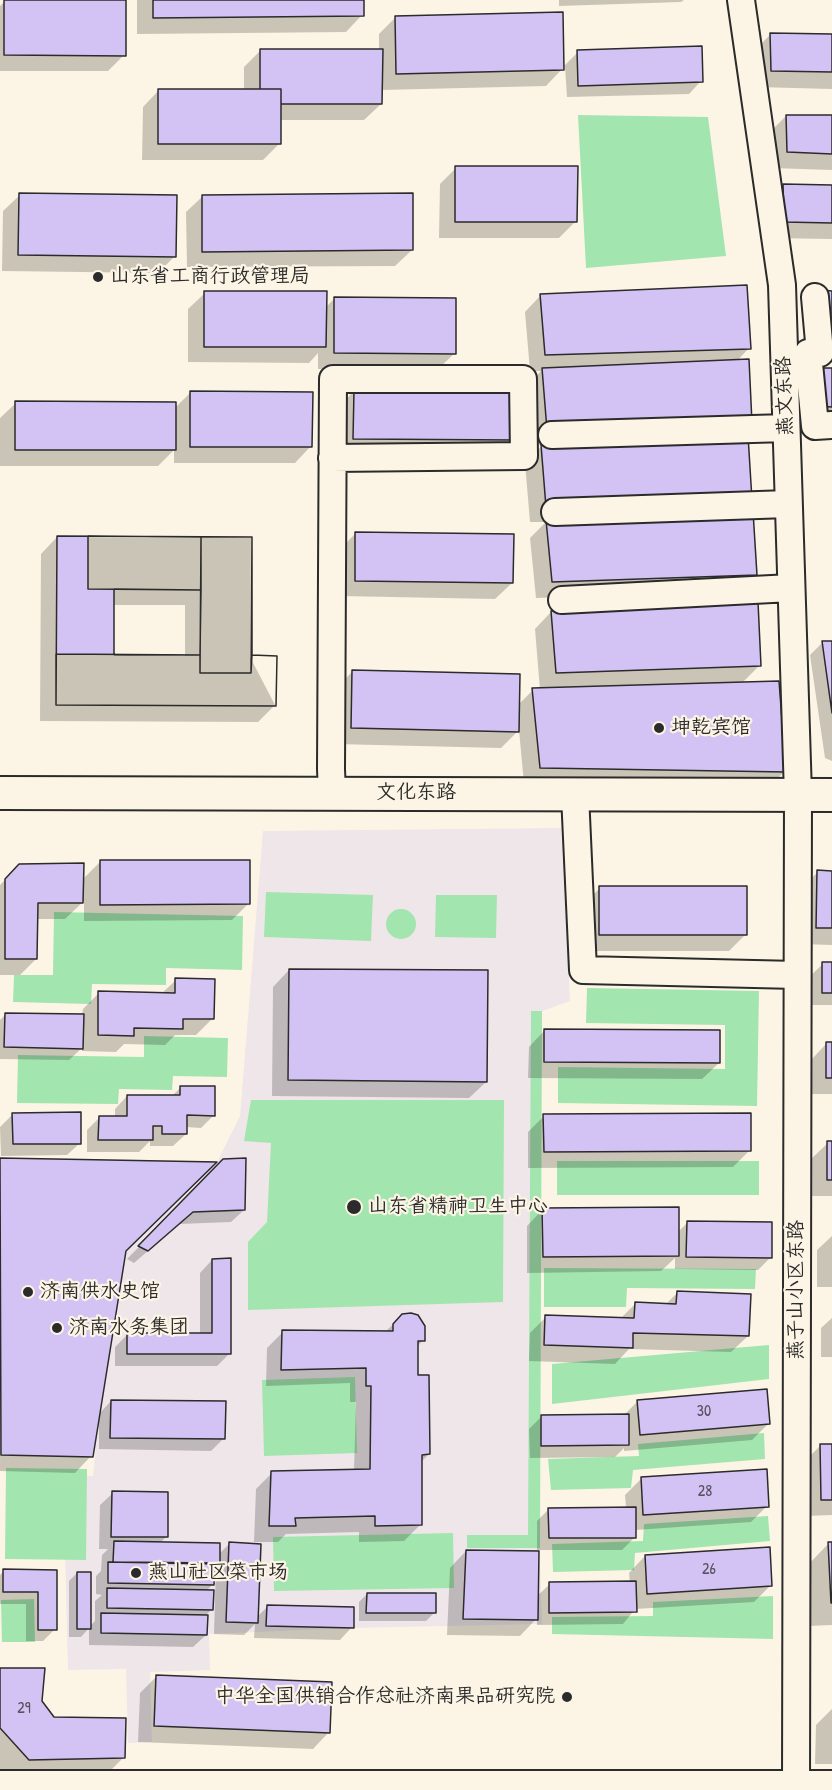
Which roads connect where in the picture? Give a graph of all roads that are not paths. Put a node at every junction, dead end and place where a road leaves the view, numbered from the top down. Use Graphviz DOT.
graph roads {
  1 [pos="741,0"];
  2 [pos="815,297"];
  3 [pos="811,353"];
  4 [pos="832,425"];
  5 [pos="786,428"];
  6 [pos="552,435"];
  7 [pos="332,458"];
  8 [pos="789,504"];
  9 [pos="555,512"];
  10 [pos="791,588"];
  11 [pos="562,600"];
  12 [pos="0,793"];
  13 [pos="332,793"];
  14 [pos="575,794"];
  15 [pos="798,795"];
  16 [pos="832,795"];
  17 [pos="797,975"];
  18 [pos="0,1784"];
  19 [pos="796,1784"];
  20 [pos="832,1784"];
  21 [pos="487,1787"];
  1 -- 3 [label="street, 燕文东路"];
  2 -- 3 [label="street"];
  3 -- 4 [label="street"];
  3 -- 5 [label="street, 燕文东路"];
  5 -- 6 [label="street"];
  5 -- 8 [label="street, 燕文东路"];
  7 -- 7 [label="street"];
  7 -- 13 [label="street"];
  8 -- 9 [label="street"];
  8 -- 10 [label="street, 燕文东路"];
  10 -- 11 [label="street"];
  10 -- 15 [label="street, 燕文东路"];
  12 -- 13 [label="main road, 文化东路"];
  13 -- 14 [label="main road, 文化东路"];
  14 -- 15 [label="main road, 文化东路"];
  14 -- 17 [label="street"];
  15 -- 16 [label="main road, 文化东路"];
  15 -- 17 [label="street, 燕子山小区东路"];
  17 -- 19 [label="street, 燕子山小区东路"];
  18 -- 21 [label="street"];
  19 -- 20 [label="street"];
  19 -- 21 [label="street"];
}
